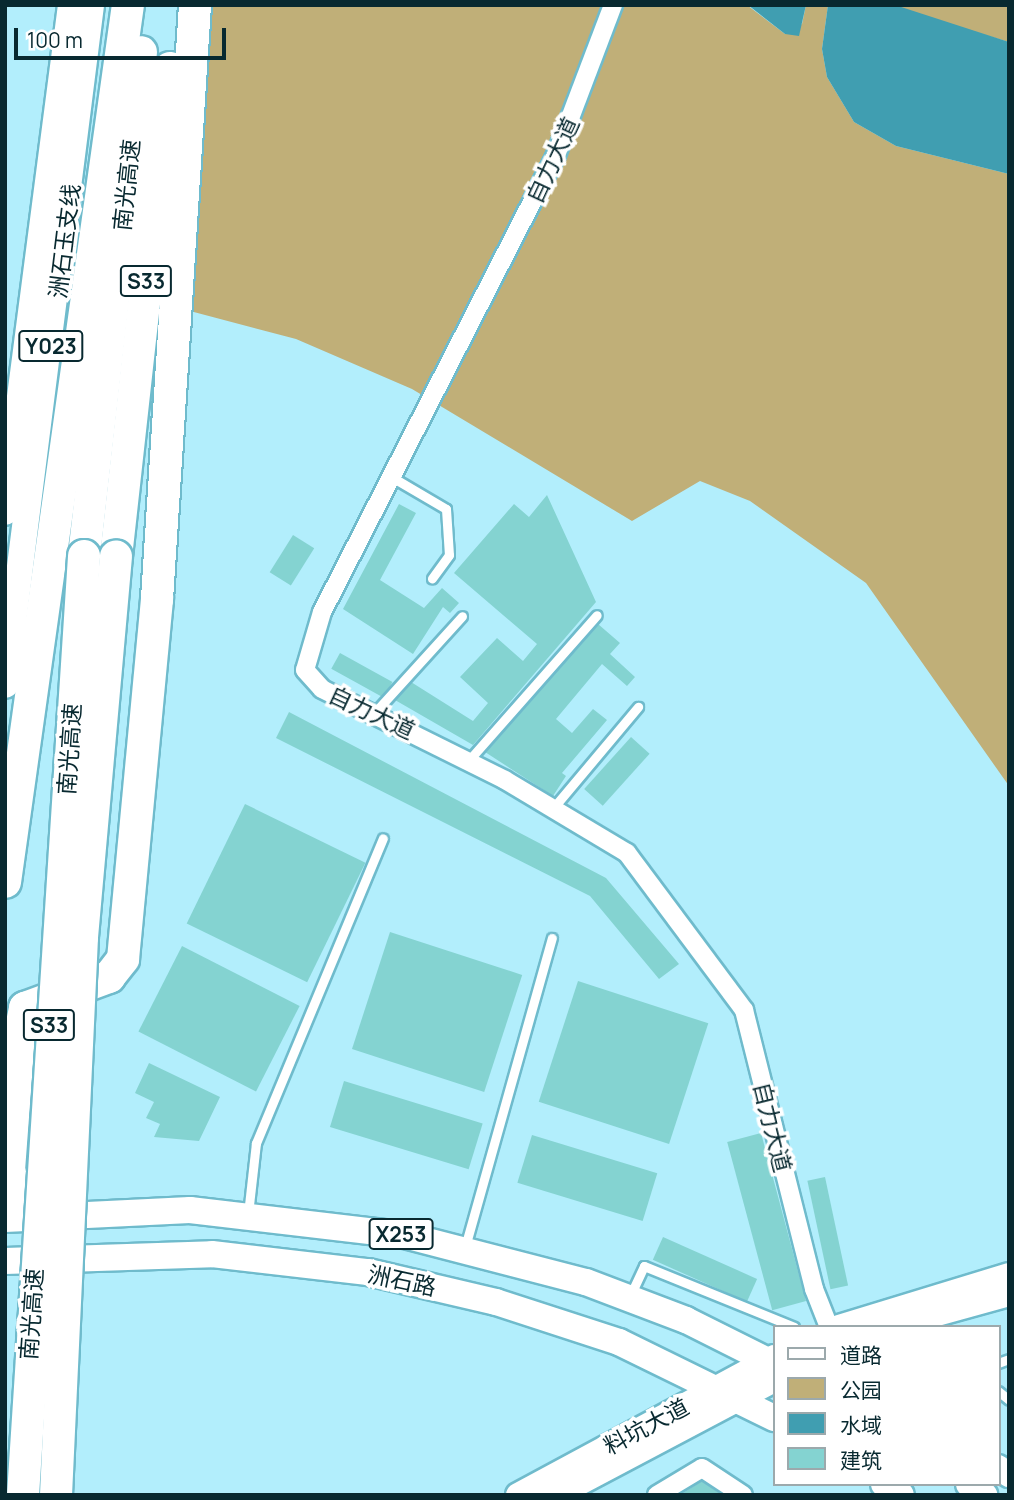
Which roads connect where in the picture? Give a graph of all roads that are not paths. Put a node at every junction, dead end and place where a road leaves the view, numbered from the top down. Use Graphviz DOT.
graph roads {
  1 [pos="71,5"];
  2 [pos="91,5"];
  3 [pos="128,5"];
  4 [pos="146,5"];
  5 [pos="177,5"];
  6 [pos="195,5"];
  7 [pos="613,5"];
  8 [pos="390,476"];
  9 [pos="5,512"];
  10 [pos="432,578"];
  11 [pos="597,615"];
  12 [pos="462,616"];
  13 [pos="5,685"];
  14 [pos="638,707"];
  15 [pos="376,712"];
  16 [pos="469,760"];
  17 [pos="554,807"];
  18 [pos="383,838"];
  19 [pos="5,881"];
  20 [pos="552,938"];
  21 [pos="47,1214"];
  22 [pos="248,1214"];
  23 [pos="5,1219"];
  24 [pos="465,1247"];
  25 [pos="5,1262"];
  26 [pos="1009,1275"];
  27 [pos="1009,1294"];
  28 [pos="629,1298"];
  29 [pos="789,1325"];
  30 [pos="828,1325"];
  31 [pos="846,1325"];
  32 [pos="897,1325"];
  33 [pos="772,1365"];
  34 [pos="772,1366"];
  35 [pos="730,1393"];
  36 [pos="772,1417"];
  37 [pos="23,1495"];
  38 [pos="56,1495"];
  39 [pos="518,1495"];
  40 [pos="557,1495"];
  41 [pos="657,1495"];
  42 [pos="744,1495"];
  1 -- 9 [label="main road, 洲石玉支线 / Y023"];
  2 -- 13 [label="main road, 洲石玉支线 / Y023"];
  3 -- 19 [label="highway"];
  4 -- 37 [label="highway, 南光高速 / S33, bridge"];
  5 -- 38 [label="highway, 南光高速 / S33, bridge"];
  6 -- 21 [label="highway"];
  7 -- 8 [label="street, 自力大道"];
  8 -- 10 [label="lane"];
  8 -- 15 [label="street, 自力大道"];
  11 -- 16 [label="lane"];
  12 -- 15 [label="lane"];
  14 -- 17 [label="lane"];
  15 -- 16 [label="street, 自力大道"];
  16 -- 17 [label="street, 自力大道"];
  17 -- 30 [label="street, 自力大道"];
  18 -- 22 [label="lane"];
  20 -- 24 [label="lane"];
  21 -- 22 [label="main road, 洲石路 / X253"];
  21 -- 23 [label="main road, 洲石路 / X253"];
  22 -- 24 [label="main road, 洲石路 / X253"];
  24 -- 28 [label="main road, 洲石路 / X253"];
  25 -- 35 [label="main road, 洲石路 / X253"];
  26 -- 31 [label="street"];
  27 -- 32 [label="street"];
  28 -- 29 [label="lane"];
  28 -- 33 [label="main road, 洲石路 / X253"];
  34 -- 35 [label="street, 料坑大道"];
  35 -- 36 [label="main road, 洲石路 / X253"];
  35 -- 39 [label="street, 料坑大道"];
  35 -- 40 [label="street, 料坑大道"];
  41 -- 42 [label="street"];
}
